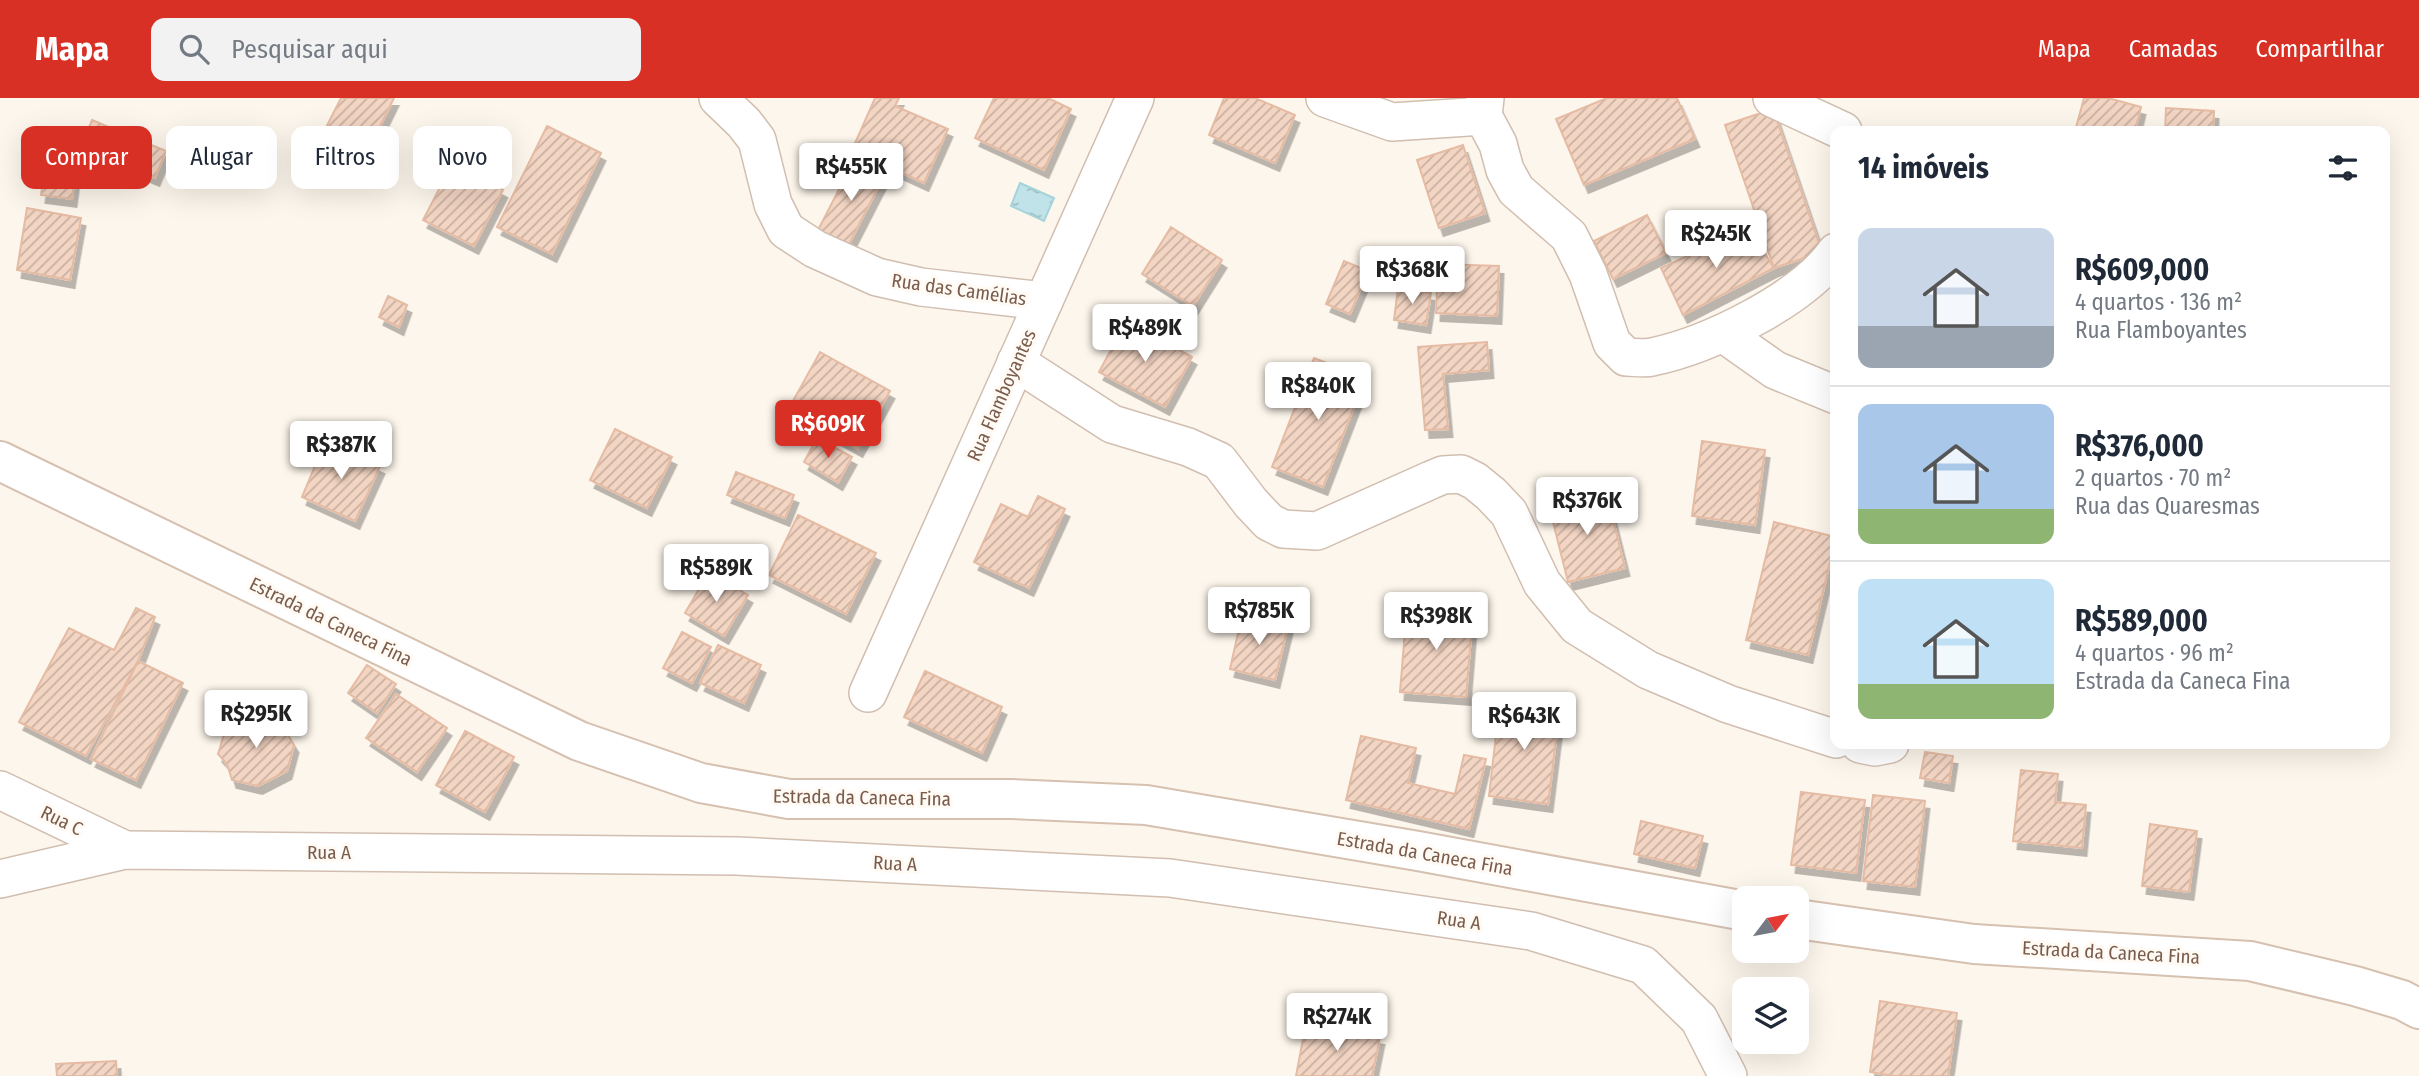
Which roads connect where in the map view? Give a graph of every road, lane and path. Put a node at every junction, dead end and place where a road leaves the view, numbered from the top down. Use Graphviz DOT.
graph roads {
  1 [pos="718,98"];
  2 [pos="1135,98"];
  3 [pos="1325,98"];
  4 [pos="1772,98"];
  5 [pos="1484,107"];
  6 [pos="1832,126"];
  7 [pos="1830,258"];
  8 [pos="1044,300"];
  9 [pos="1724,334"];
  10 [pos="1016,362"];
  11 [pos="1830,392"];
  12 [pos="0,461"];
  13 [pos="868,693"];
  14 [pos="1830,737"];
  15 [pos="0,790"];
  16 [pos="125,850"];
  17 [pos="0,878"];
  18 [pos="1732,909"];
  19 [pos="1810,921"];
  20 [pos="2413,1001"];
  21 [pos="1728,1076"];
  1 -- 8 [label="street, Rua das Camélias"];
  2 -- 8 [label="street, Rua Flamboyantes"];
  3 -- 5 [label="street"];
  4 -- 6 [label="street"];
  5 -- 9 [label="street"];
  7 -- 9 [label="street"];
  8 -- 10 [label="street, Rua Flamboyantes"];
  9 -- 11 [label="street"];
  10 -- 13 [label="street, Rua Flamboyantes"];
  10 -- 14 [label="street"];
  12 -- 18 [label="street, Estrada da Caneca Fina"];
  15 -- 16 [label="street, Rua C"];
  16 -- 17 [label="street, Rua A"];
  16 -- 21 [label="street, Rua A"];
  19 -- 20 [label="street, Estrada da Caneca Fina"];
}
